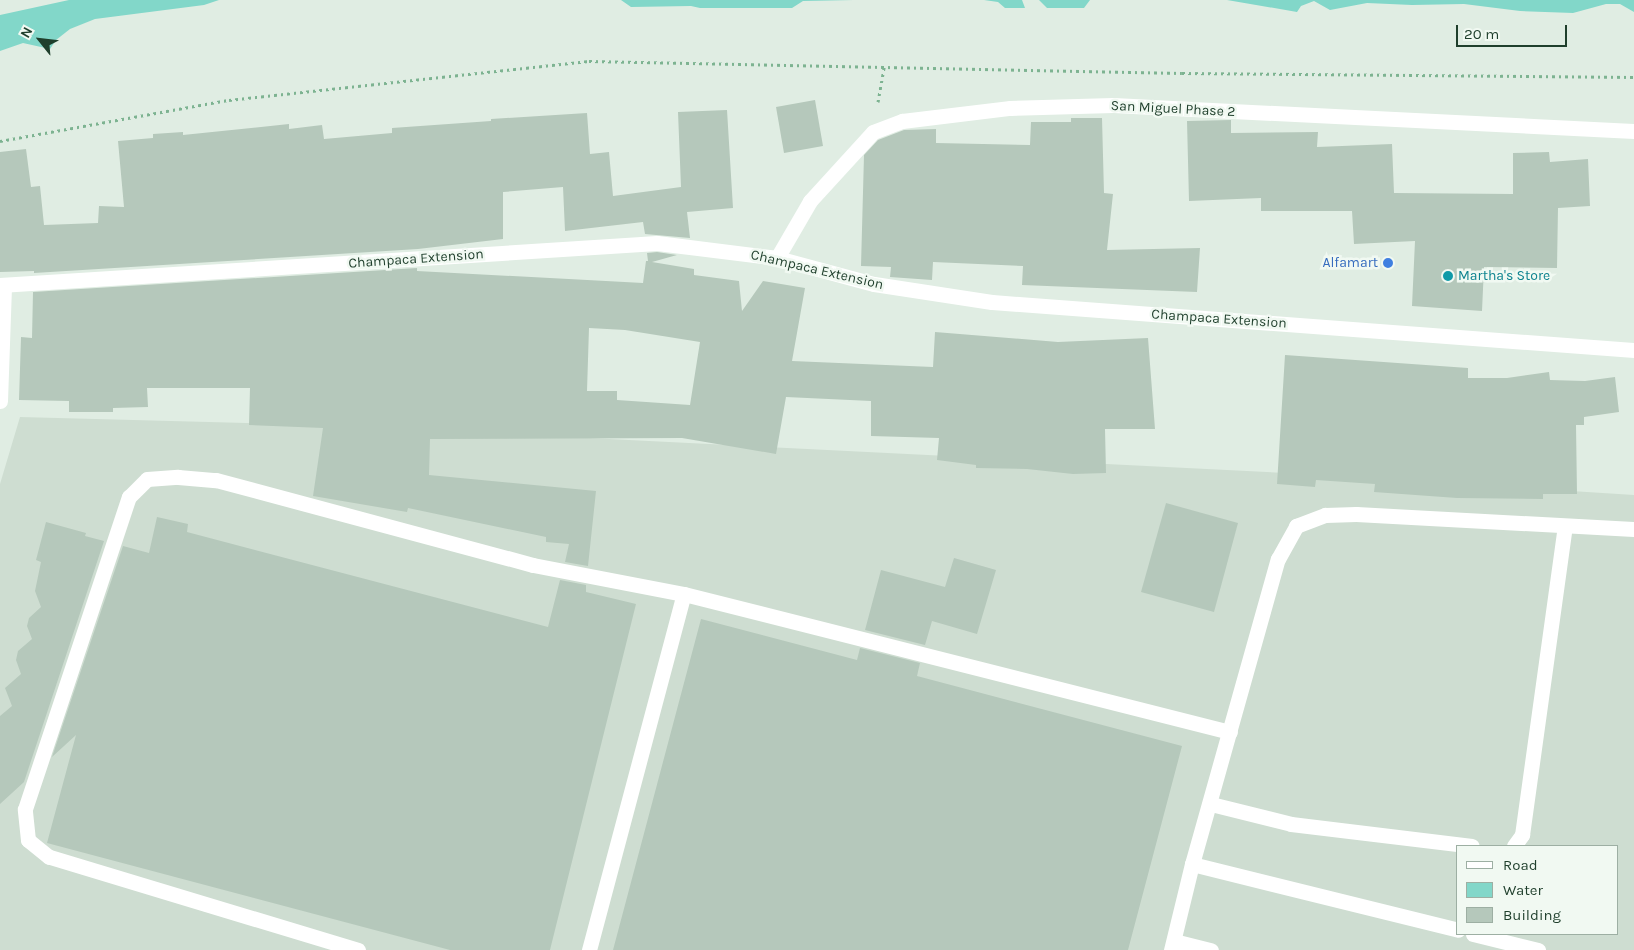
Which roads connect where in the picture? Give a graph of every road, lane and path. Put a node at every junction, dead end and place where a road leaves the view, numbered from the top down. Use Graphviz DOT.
graph roads {
  1 [pos="1634,77"];
  2 [pos="1634,131"];
  3 [pos="0,141"];
  4 [pos="777,258"];
  5 [pos="2,285"];
  6 [pos="1634,350"];
  7 [pos="0,401"];
  8 [pos="1565,527"];
  9 [pos="1634,529"];
  10 [pos="684,594"];
  11 [pos="1230,732"];
  12 [pos="1211,804"];
  13 [pos="1464,845"];
  14 [pos="1515,845"];
  15 [pos="1192,864"];
  16 [pos="1456,930"];
  17 [pos="1477,935"];
  18 [pos="1173,946"];
  19 [pos="358,950"];
  20 [pos="589,950"];
  21 [pos="1211,950"];
  22 [pos="1538,950"];
  1 -- 3 [label="path"];
  2 -- 4 [label="street, San Miguel Phase 2"];
  4 -- 5 [label="street, Champaca Extension"];
  4 -- 6 [label="street, Champaca Extension"];
  5 -- 7 [label="street"];
  8 -- 9 [label="street"];
  8 -- 11 [label="street"];
  8 -- 14 [label="street"];
  10 -- 11 [label="street"];
  10 -- 19 [label="street"];
  10 -- 20 [label="street"];
  11 -- 12 [label="street"];
  12 -- 13 [label="street"];
  12 -- 15 [label="street"];
  15 -- 16 [label="street"];
  15 -- 18 [label="street"];
  17 -- 22 [label="street"];
  18 -- 21 [label="street"];
}
